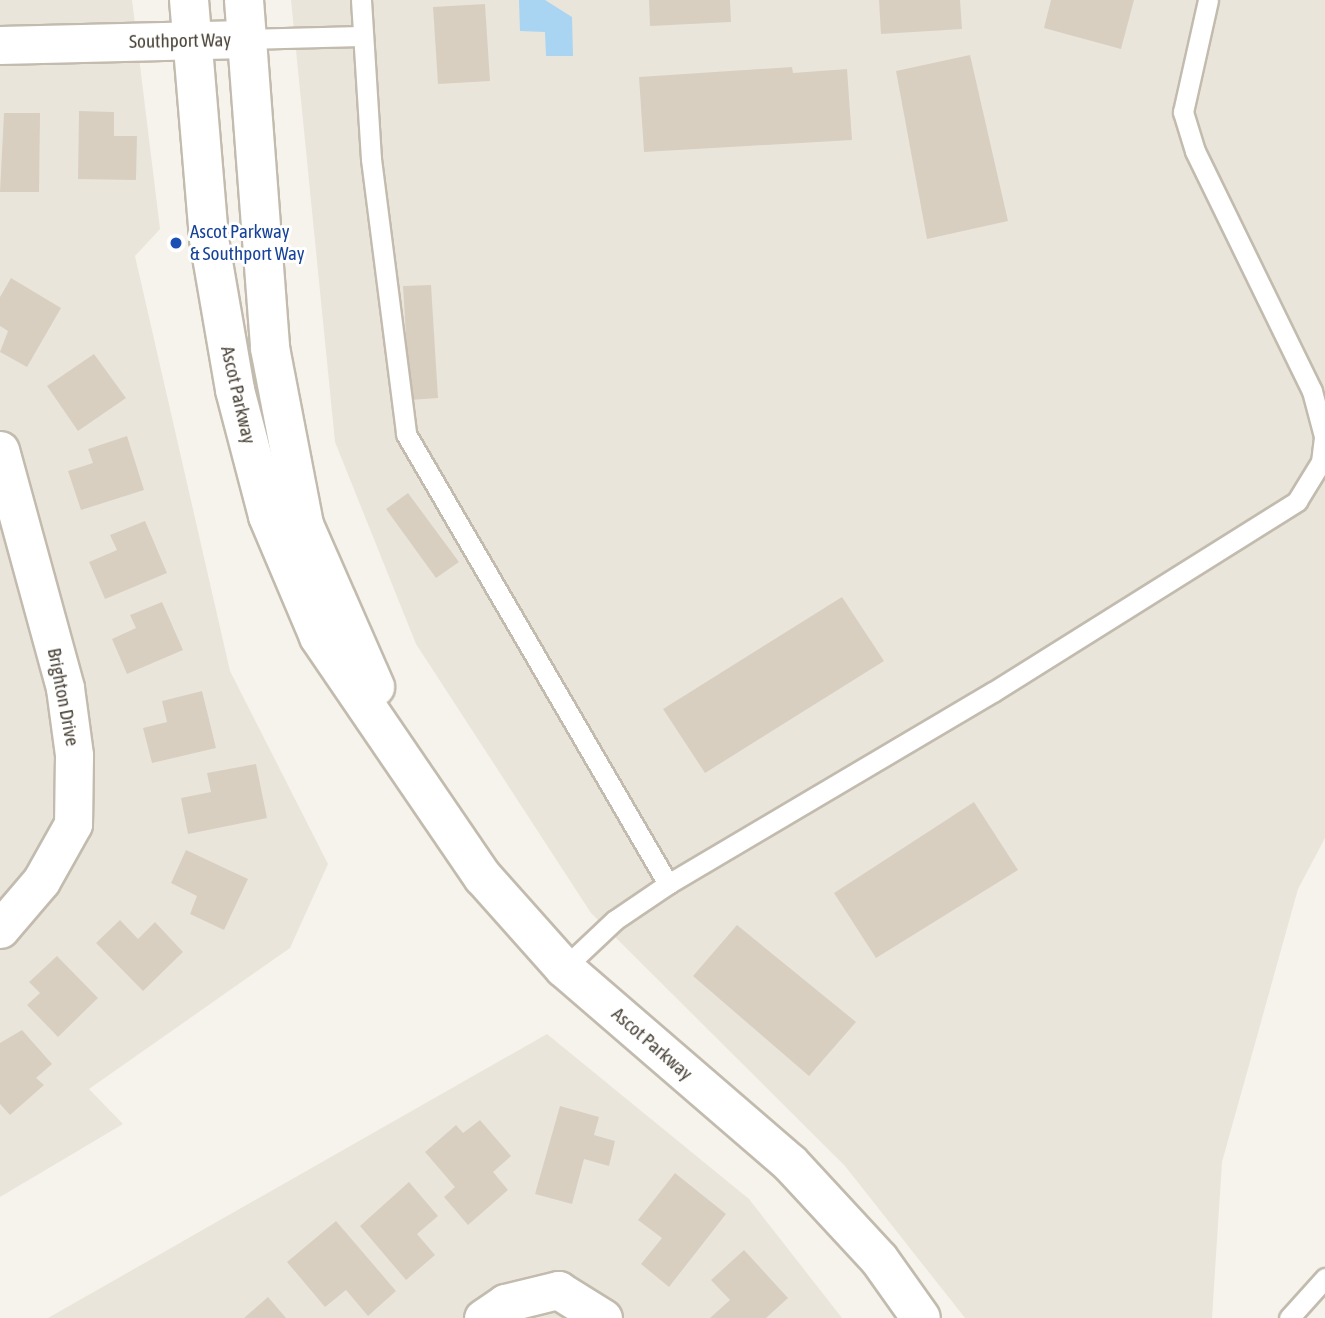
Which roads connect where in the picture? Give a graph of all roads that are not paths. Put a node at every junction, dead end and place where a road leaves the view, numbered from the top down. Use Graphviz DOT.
graph roads {
  1 [pos="189,0"];
  2 [pos="244,0"];
  3 [pos="360,0"];
  4 [pos="1208,0"];
  5 [pos="361,36"];
  6 [pos="245,40"];
  7 [pos="191,41"];
  8 [pos="0,45"];
  9 [pos="0,450"];
  10 [pos="403,753"];
  11 [pos="668,884"];
  12 [pos="0,929"];
  13 [pos="564,968"];
  14 [pos="1325,1278"];
  15 [pos="483,1318"];
  16 [pos="603,1318"];
  17 [pos="921,1318"];
  18 [pos="1289,1318"];
  1 -- 7 [label="street, Ascot Parkway"];
  2 -- 6 [label="street, Ascot Parkway"];
  3 -- 5 [label="lane"];
  4 -- 11 [label="lane"];
  5 -- 6 [label="lane, Southport Way"];
  5 -- 11 [label="lane"];
  6 -- 7 [label="street, Southport Way"];
  6 -- 10 [label="street, Ascot Parkway"];
  7 -- 8 [label="street, Southport Way"];
  7 -- 10 [label="street, Ascot Parkway"];
  9 -- 12 [label="street, Brighton Drive"];
  10 -- 13 [label="street, Ascot Parkway"];
  11 -- 13 [label="lane"];
  13 -- 17 [label="street, Ascot Parkway"];
  14 -- 18 [label="lane"];
  15 -- 16 [label="street"];
}
